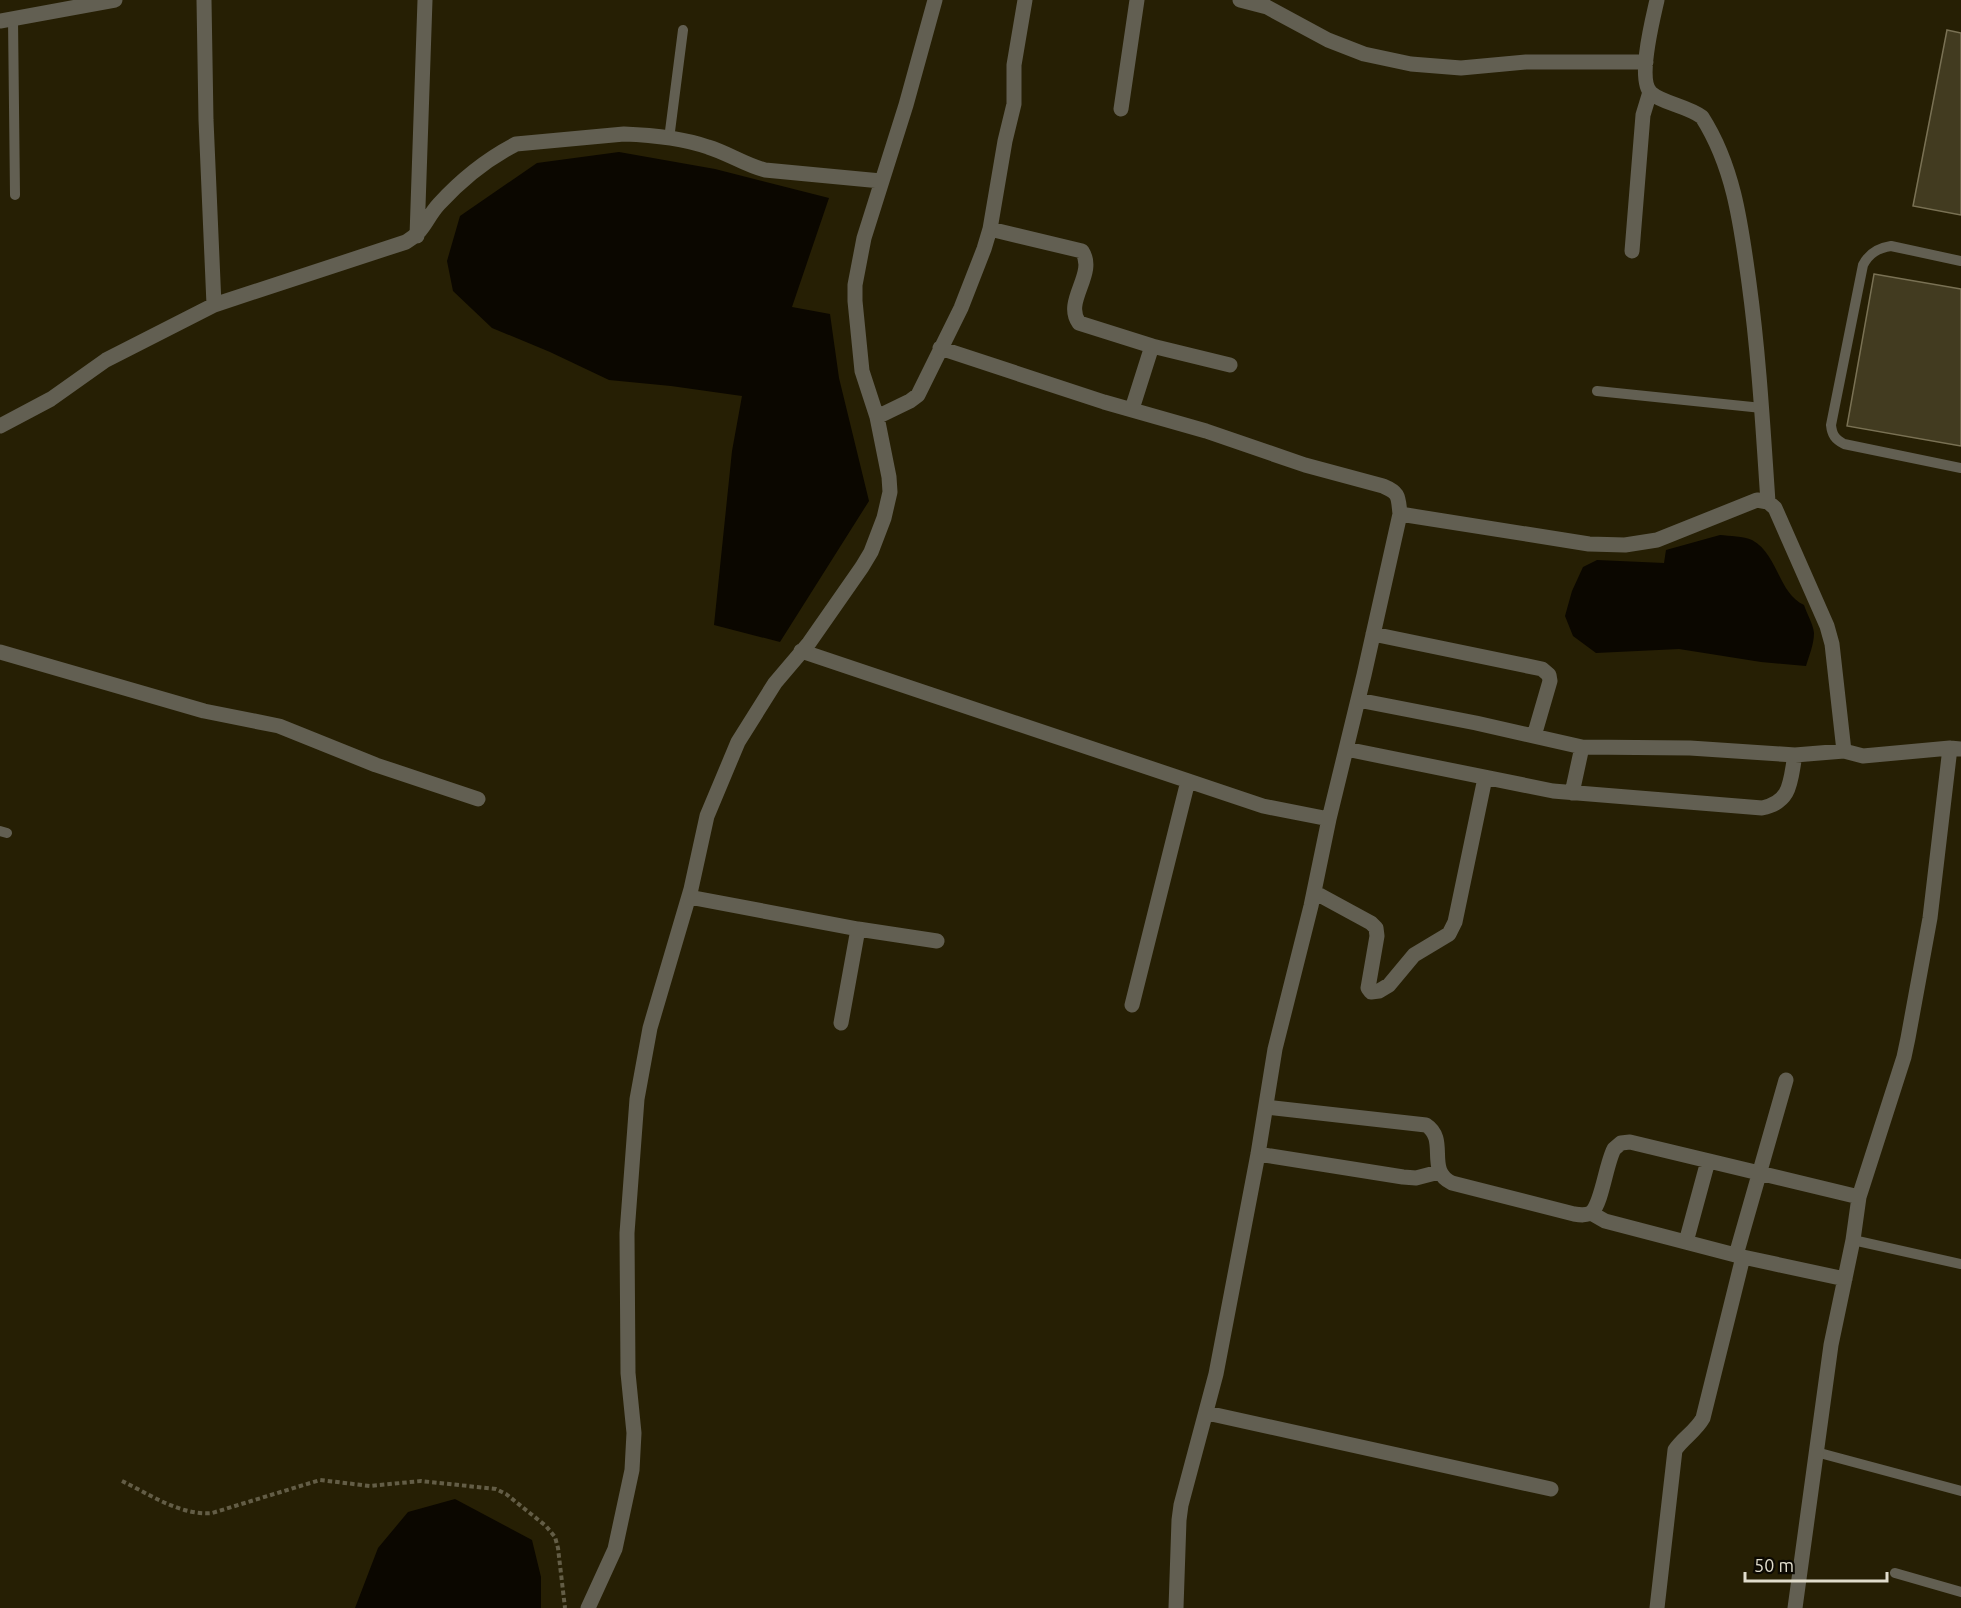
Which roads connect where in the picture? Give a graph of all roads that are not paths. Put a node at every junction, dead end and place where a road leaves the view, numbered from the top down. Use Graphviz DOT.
graph roads {
  1 [pos="115,0"];
  2 [pos="204,0"];
  3 [pos="425,0"];
  4 [pos="935,0"];
  5 [pos="1026,0"];
  6 [pos="1137,0"];
  7 [pos="1240,0"];
  8 [pos="1657,0"];
  9 [pos="7,20"];
  10 [pos="684,30"];
  11 [pos="1646,62"];
  12 [pos="1650,92"];
  13 [pos="1121,109"];
  14 [pos="669,139"];
  15 [pos="881,182"];
  16 [pos="15,195"];
  17 [pos="990,229"];
  18 [pos="417,236"];
  19 [pos="1632,251"];
  20 [pos="1961,261"];
  21 [pos="214,305"];
  22 [pos="1152,346"];
  23 [pos="940,348"];
  24 [pos="1230,364"];
  25 [pos="1597,391"];
  26 [pos="1762,408"];
  27 [pos="1132,410"];
  28 [pos="877,417"];
  29 [pos="0,426"];
  30 [pos="1961,468"];
  31 [pos="1768,502"];
  32 [pos="1400,514"];
  33 [pos="1373,634"];
  34 [pos="801,651"];
  35 [pos="0,652"];
  36 [pos="1358,700"];
  37 [pos="1534,736"];
  38 [pos="1582,747"];
  39 [pos="1346,749"];
  40 [pos="1955,749"];
  41 [pos="1844,751"];
  42 [pos="1795,755"];
  43 [pos="1485,777"];
  44 [pos="1188,781"];
  45 [pos="1572,793"];
  46 [pos="478,799"];
  47 [pos="1329,819"];
  48 [pos="1314,892"];
  49 [pos="688,897"];
  50 [pos="858,929"];
  51 [pos="937,940"];
  52 [pos="1132,1005"];
  53 [pos="840,1023"];
  54 [pos="1785,1080"];
  55 [pos="1266,1107"];
  56 [pos="1258,1154"];
  57 [pos="1708,1161"];
  58 [pos="1439,1172"];
  59 [pos="1758,1173"];
  60 [pos="1859,1197"];
  61 [pos="1591,1213"];
  62 [pos="1853,1240"];
  63 [pos="1686,1242"];
  64 [pos="1740,1256"];
  65 [pos="1961,1264"];
  66 [pos="1845,1279"];
  67 [pos="1207,1413"];
  68 [pos="1816,1452"];
  69 [pos="1551,1489"];
  70 [pos="1961,1491"];
  71 [pos="1895,1573"];
  72 [pos="1961,1592"];
  73 [pos="588,1608"];
  74 [pos="1176,1608"];
  75 [pos="1657,1608"];
  76 [pos="1795,1608"];
  1 -- 9 [label="street"];
  2 -- 21 [label="street"];
  3 -- 18 [label="street"];
  4 -- 15 [label="street"];
  5 -- 17 [label="street"];
  6 -- 13 [label="street"];
  7 -- 11 [label="street"];
  8 -- 11 [label="street"];
  9 -- 16 [label="lane"];
  10 -- 14 [label="lane"];
  11 -- 12 [label="street"];
  12 -- 19 [label="street"];
  12 -- 26 [label="street"];
  14 -- 15 [label="street"];
  14 -- 18 [label="street"];
  15 -- 28 [label="street"];
  17 -- 22 [label="street"];
  17 -- 23 [label="street"];
  18 -- 21 [label="street"];
  20 -- 30 [label="lane"];
  21 -- 29 [label="street"];
  22 -- 24 [label="street"];
  22 -- 27 [label="street"];
  23 -- 27 [label="street"];
  23 -- 28 [label="street"];
  25 -- 26 [label="lane"];
  26 -- 31 [label="street"];
  27 -- 32 [label="street"];
  28 -- 34 [label="street"];
  31 -- 32 [label="street"];
  31 -- 41 [label="street"];
  32 -- 33 [label="street"];
  33 -- 36 [label="street"];
  33 -- 37 [label="street"];
  34 -- 44 [label="street"];
  34 -- 49 [label="street"];
  35 -- 46 [label="street"];
  36 -- 37 [label="street"];
  36 -- 39 [label="street"];
  37 -- 38 [label="street"];
  38 -- 42 [label="street"];
  38 -- 45 [label="street"];
  39 -- 43 [label="street"];
  39 -- 47 [label="street"];
  40 -- 41 [label="street"];
  40 -- 60 [label="street"];
  41 -- 42 [label="street"];
  42 -- 45 [label="street"];
  43 -- 45 [label="street"];
  43 -- 48 [label="street"];
  44 -- 47 [label="street"];
  44 -- 52 [label="street"];
  47 -- 48 [label="street"];
  48 -- 55 [label="street"];
  49 -- 50 [label="street"];
  49 -- 73 [label="street"];
  50 -- 51 [label="street"];
  50 -- 53 [label="street"];
  54 -- 59 [label="street"];
  55 -- 56 [label="street"];
  55 -- 58 [label="street"];
  56 -- 58 [label="street"];
  56 -- 67 [label="street"];
  57 -- 59 [label="street"];
  57 -- 61 [label="street"];
  57 -- 63 [label="street"];
  58 -- 61 [label="street"];
  59 -- 60 [label="street"];
  59 -- 64 [label="street"];
  60 -- 62 [label="street"];
  61 -- 63 [label="street"];
  62 -- 65 [label="lane"];
  62 -- 66 [label="street"];
  63 -- 64 [label="street"];
  64 -- 66 [label="street"];
  64 -- 75 [label="street"];
  66 -- 68 [label="street"];
  67 -- 69 [label="street"];
  67 -- 74 [label="street"];
  68 -- 70 [label="lane"];
  68 -- 76 [label="street"];
  71 -- 72 [label="lane"];
}
